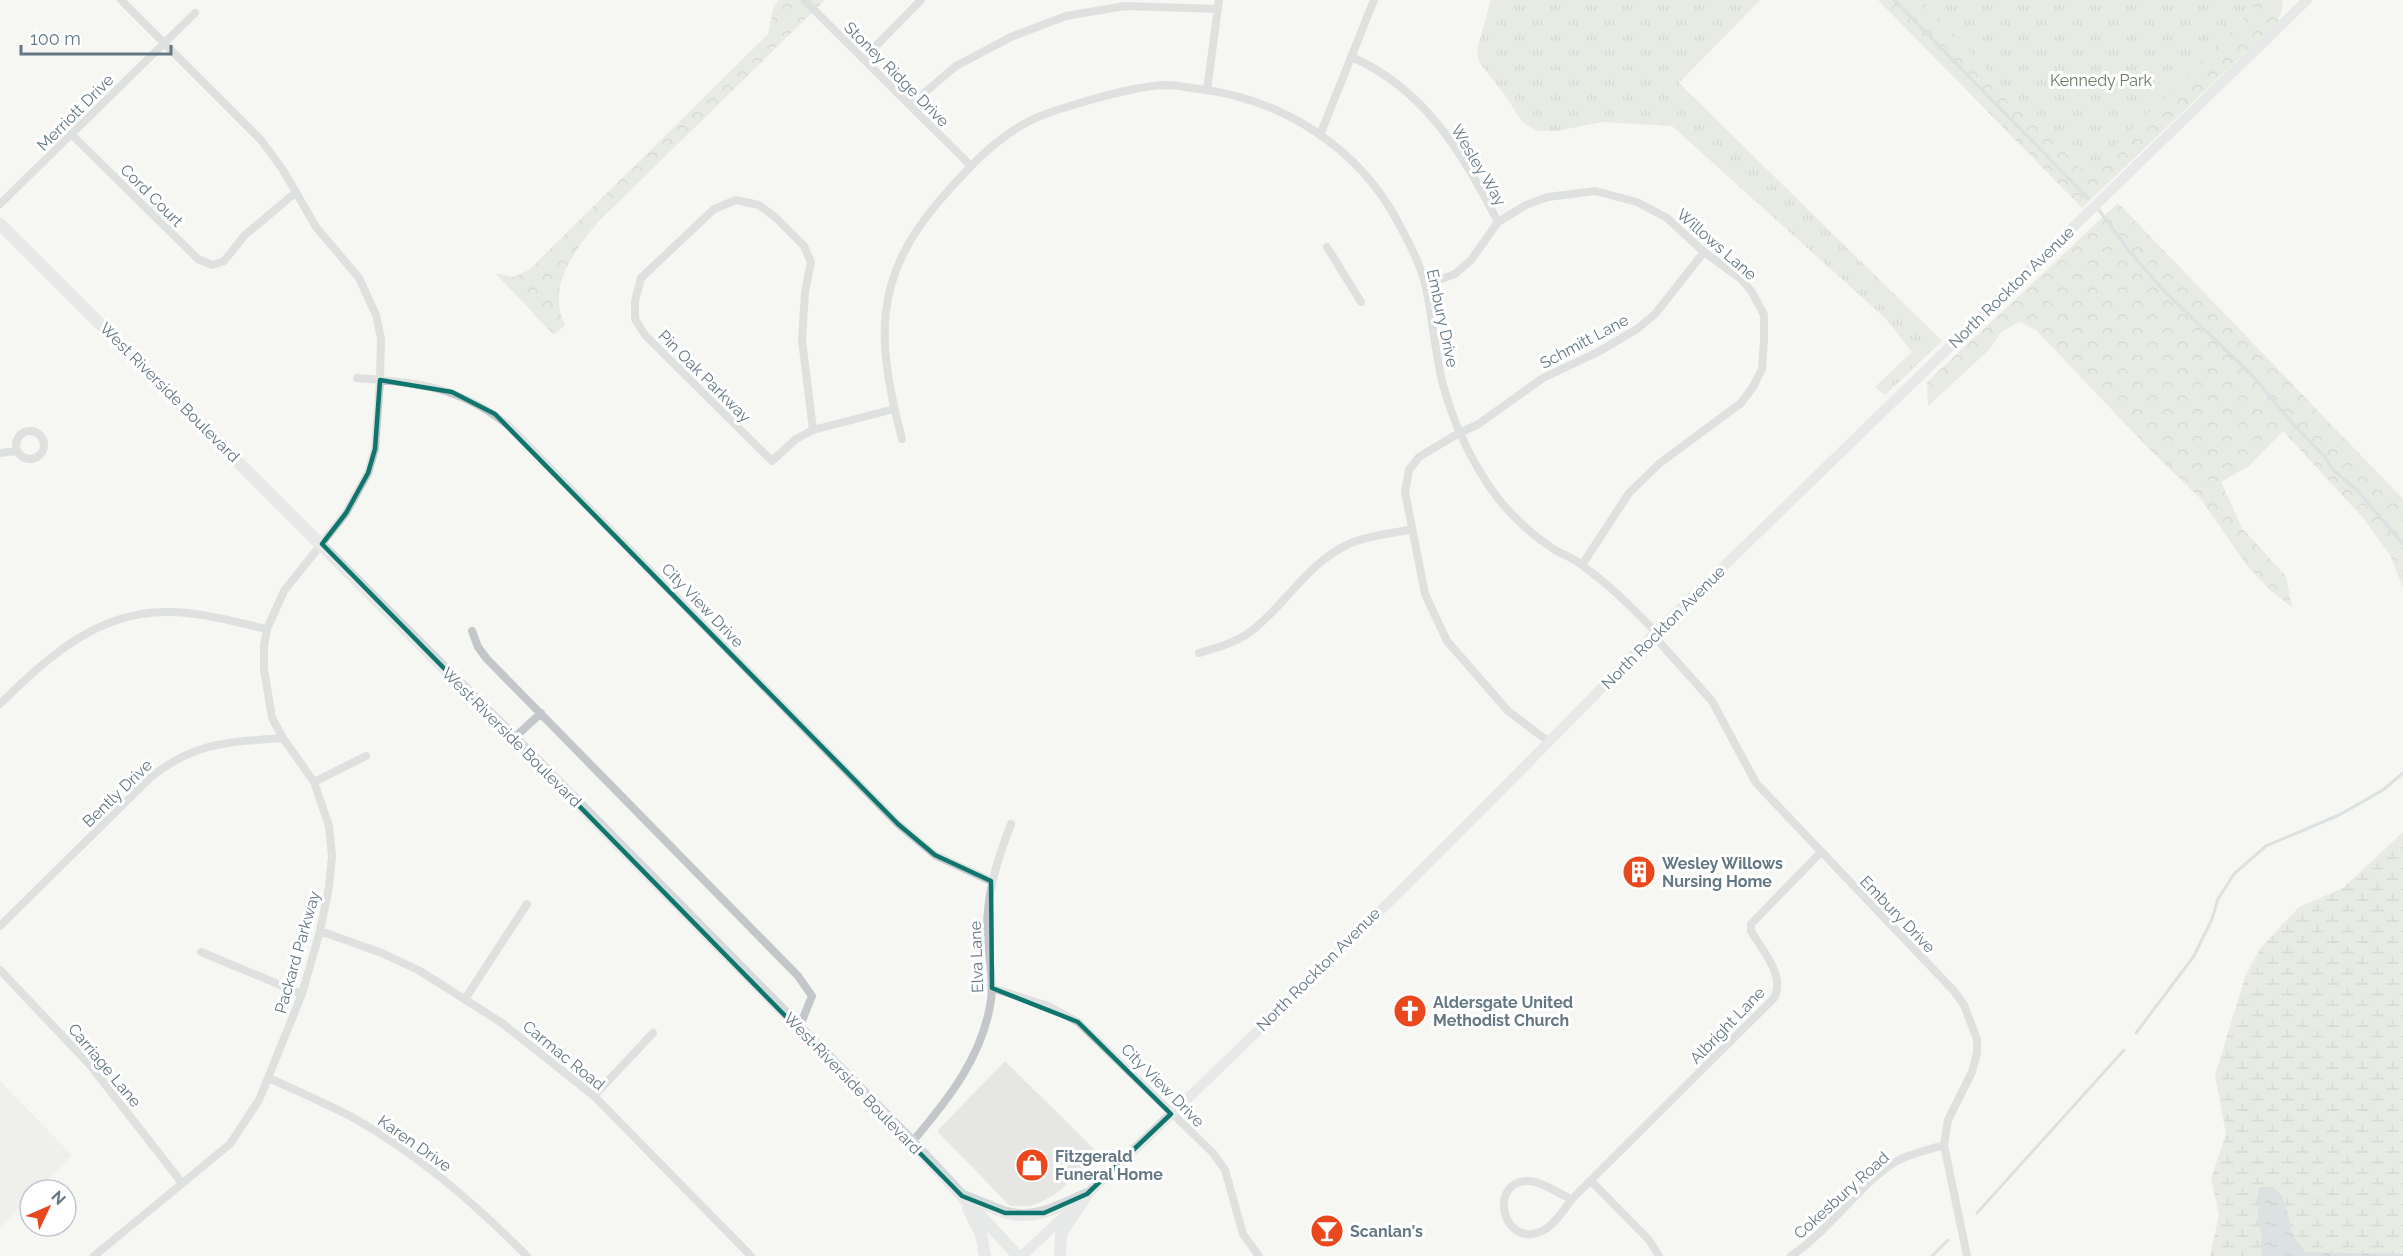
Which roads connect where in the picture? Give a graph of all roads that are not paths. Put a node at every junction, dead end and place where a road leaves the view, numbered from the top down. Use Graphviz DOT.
graph roads {
  1 [pos="121,0"];
  2 [pos="921,0"];
  3 [pos="1374,0"];
  4 [pos="2307,0"];
  5 [pos="805,1"];
  6 [pos="1218,4"];
  7 [pos="195,13"];
  8 [pos="164,43"];
  9 [pos="1352,57"];
  10 [pos="863,59"];
  11 [pos="1207,90"];
  12 [pos="910,105"];
  13 [pos="72,135"];
  14 [pos="1320,135"];
  15 [pos="970,165"];
  16 [pos="296,192"];
  17 [pos="0,204"];
  18 [pos="1498,222"];
  19 [pos="0,224"];
  20 [pos="1327,247"];
  21 [pos="1704,252"];
  22 [pos="1425,285"];
  23 [pos="1361,302"];
  24 [pos="357,378"];
  25 [pos="380,380"];
  26 [pos="894,409"];
  27 [pos="813,430"];
  28 [pos="1459,433"];
  29 [pos="902,439"];
  30 [pos="17,451"];
  31 [pos="0,453"];
  32 [pos="1412,529"];
  33 [pos="322,544"];
  34 [pos="1582,565"];
  35 [pos="267,629"];
  36 [pos="472,631"];
  37 [pos="1655,633"];
  38 [pos="1199,653"];
  39 [pos="0,704"];
  40 [pos="541,713"];
  41 [pos="283,738"];
  42 [pos="514,738"];
  43 [pos="1549,742"];
  44 [pos="366,756"];
  45 [pos="314,782"];
  46 [pos="1011,824"];
  47 [pos="1821,852"];
  48 [pos="991,881"];
  49 [pos="528,904"];
  50 [pos="0,926"];
  51 [pos="320,931"];
  52 [pos="201,952"];
  53 [pos="0,970"];
  54 [pos="992,988"];
  55 [pos="302,994"];
  56 [pos="465,999"];
  57 [pos="799,1028"];
  58 [pos="653,1034"];
  59 [pos="269,1078"];
  60 [pos="594,1096"];
  61 [pos="1171,1114"];
  62 [pos="912,1142"];
  63 [pos="1944,1145"];
  64 [pos="1591,1181"];
  65 [pos="182,1183"];
  66 [pos="1088,1194"];
  67 [pos="962,1196"];
  68 [pos="1572,1199"];
  69 [pos="94,1256"];
  70 [pos="527,1256"];
  71 [pos="751,1256"];
  72 [pos="985,1256"];
  73 [pos="1020,1256"];
  74 [pos="1060,1256"];
  75 [pos="1259,1256"];
  76 [pos="1659,1256"];
  77 [pos="1791,1256"];
  78 [pos="1968,1256"];
  1 -- 8 [label="street, Packard Parkway"];
  2 -- 10 [label="street"];
  3 -- 9 [label="street"];
  4 -- 37 [label="street, North Rockton Avenue"];
  5 -- 10 [label="street, Stoney Ridge Drive"];
  6 -- 11 [label="street"];
  6 -- 12 [label="street"];
  7 -- 8 [label="street, Merriott Drive"];
  8 -- 13 [label="street, Merriott Drive"];
  8 -- 16 [label="street, Packard Parkway"];
  9 -- 14 [label="street"];
  9 -- 18 [label="street, Wesley Way"];
  10 -- 12 [label="street, Stoney Ridge Drive"];
  11 -- 14 [label="street, Embury Drive"];
  11 -- 15 [label="street, Embury Drive"];
  12 -- 15 [label="street, Stoney Ridge Drive"];
  13 -- 16 [label="street, Cord Court"];
  13 -- 17 [label="street, Merriott Drive"];
  14 -- 22 [label="street, Embury Drive"];
  15 -- 26 [label="street, Embury Drive"];
  16 -- 25 [label="street, Packard Parkway"];
  18 -- 21 [label="street, Willows Lane"];
  18 -- 22 [label="street, Willows Lane"];
  19 -- 33 [label="main road, West Riverside Boulevard"];
  20 -- 23 [label="street"];
  21 -- 28 [label="street, Schmitt Lane"];
  21 -- 34 [label="street, Willows Lane"];
  22 -- 28 [label="street, Embury Drive"];
  24 -- 25 [label="street, City View Drive"];
  25 -- 33 [label="street, Packard Parkway"];
  25 -- 48 [label="street, City View Drive"];
  26 -- 27 [label="street"];
  26 -- 29 [label="street, Embury Drive"];
  27 -- 27 [label="street, Pin Oak Parkway"];
  28 -- 32 [label="street, Schmitt Lane"];
  28 -- 34 [label="street, Embury Drive"];
  30 -- 31 [label="street"];
  32 -- 38 [label="street"];
  32 -- 43 [label="street"];
  33 -- 35 [label="street, Packard Parkway"];
  33 -- 42 [label="main road, West Riverside Boulevard"];
  34 -- 37 [label="street, Embury Drive"];
  35 -- 39 [label="street"];
  35 -- 41 [label="street, Packard Parkway"];
  36 -- 40 [label="street"];
  37 -- 43 [label="street, North Rockton Avenue"];
  37 -- 47 [label="street, Embury Drive"];
  40 -- 42 [label="street"];
  40 -- 57 [label="street"];
  41 -- 45 [label="street, Packard Parkway"];
  41 -- 50 [label="street, Bently Drive"];
  42 -- 57 [label="main road, West Riverside Boulevard"];
  43 -- 61 [label="street, North Rockton Avenue"];
  44 -- 45 [label="street"];
  45 -- 51 [label="street, Packard Parkway"];
  46 -- 48 [label="street, Elva Lane"];
  47 -- 63 [label="street, Embury Drive"];
  47 -- 64 [label="street, Albright Lane"];
  48 -- 54 [label="street, Elva Lane"];
  49 -- 56 [label="street"];
  51 -- 55 [label="street, Packard Parkway"];
  51 -- 56 [label="street, Carmac Road"];
  52 -- 55 [label="street"];
  53 -- 65 [label="street, Carriage Lane"];
  54 -- 61 [label="street, City View Drive"];
  54 -- 62 [label="street, Elva Lane"];
  55 -- 59 [label="street, Packard Parkway"];
  56 -- 60 [label="street, Carmac Road"];
  57 -- 62 [label="main road, West Riverside Boulevard"];
  58 -- 60 [label="street"];
  59 -- 65 [label="street, Packard Parkway"];
  59 -- 70 [label="street, Karen Drive"];
  60 -- 71 [label="street, Carmac Road"];
  61 -- 66 [label="street, North Rockton Avenue"];
  61 -- 75 [label="street, City View Drive"];
  62 -- 67 [label="main road, West Riverside Boulevard"];
  63 -- 77 [label="street, Cokesbury Road"];
  63 -- 78 [label="street, Embury Drive"];
  64 -- 68 [label="street, Albright Lane"];
  64 -- 76 [label="street"];
  65 -- 69 [label="street, Packard Parkway"];
  66 -- 67 [label="main road"];
  66 -- 73 [label="street, North Rockton Avenue"];
  66 -- 74 [label="main road"];
  67 -- 72 [label="main road"];
  67 -- 73 [label="main road, West Riverside Boulevard"];
  68 -- 68 [label="street, Albright Lane"];
}
